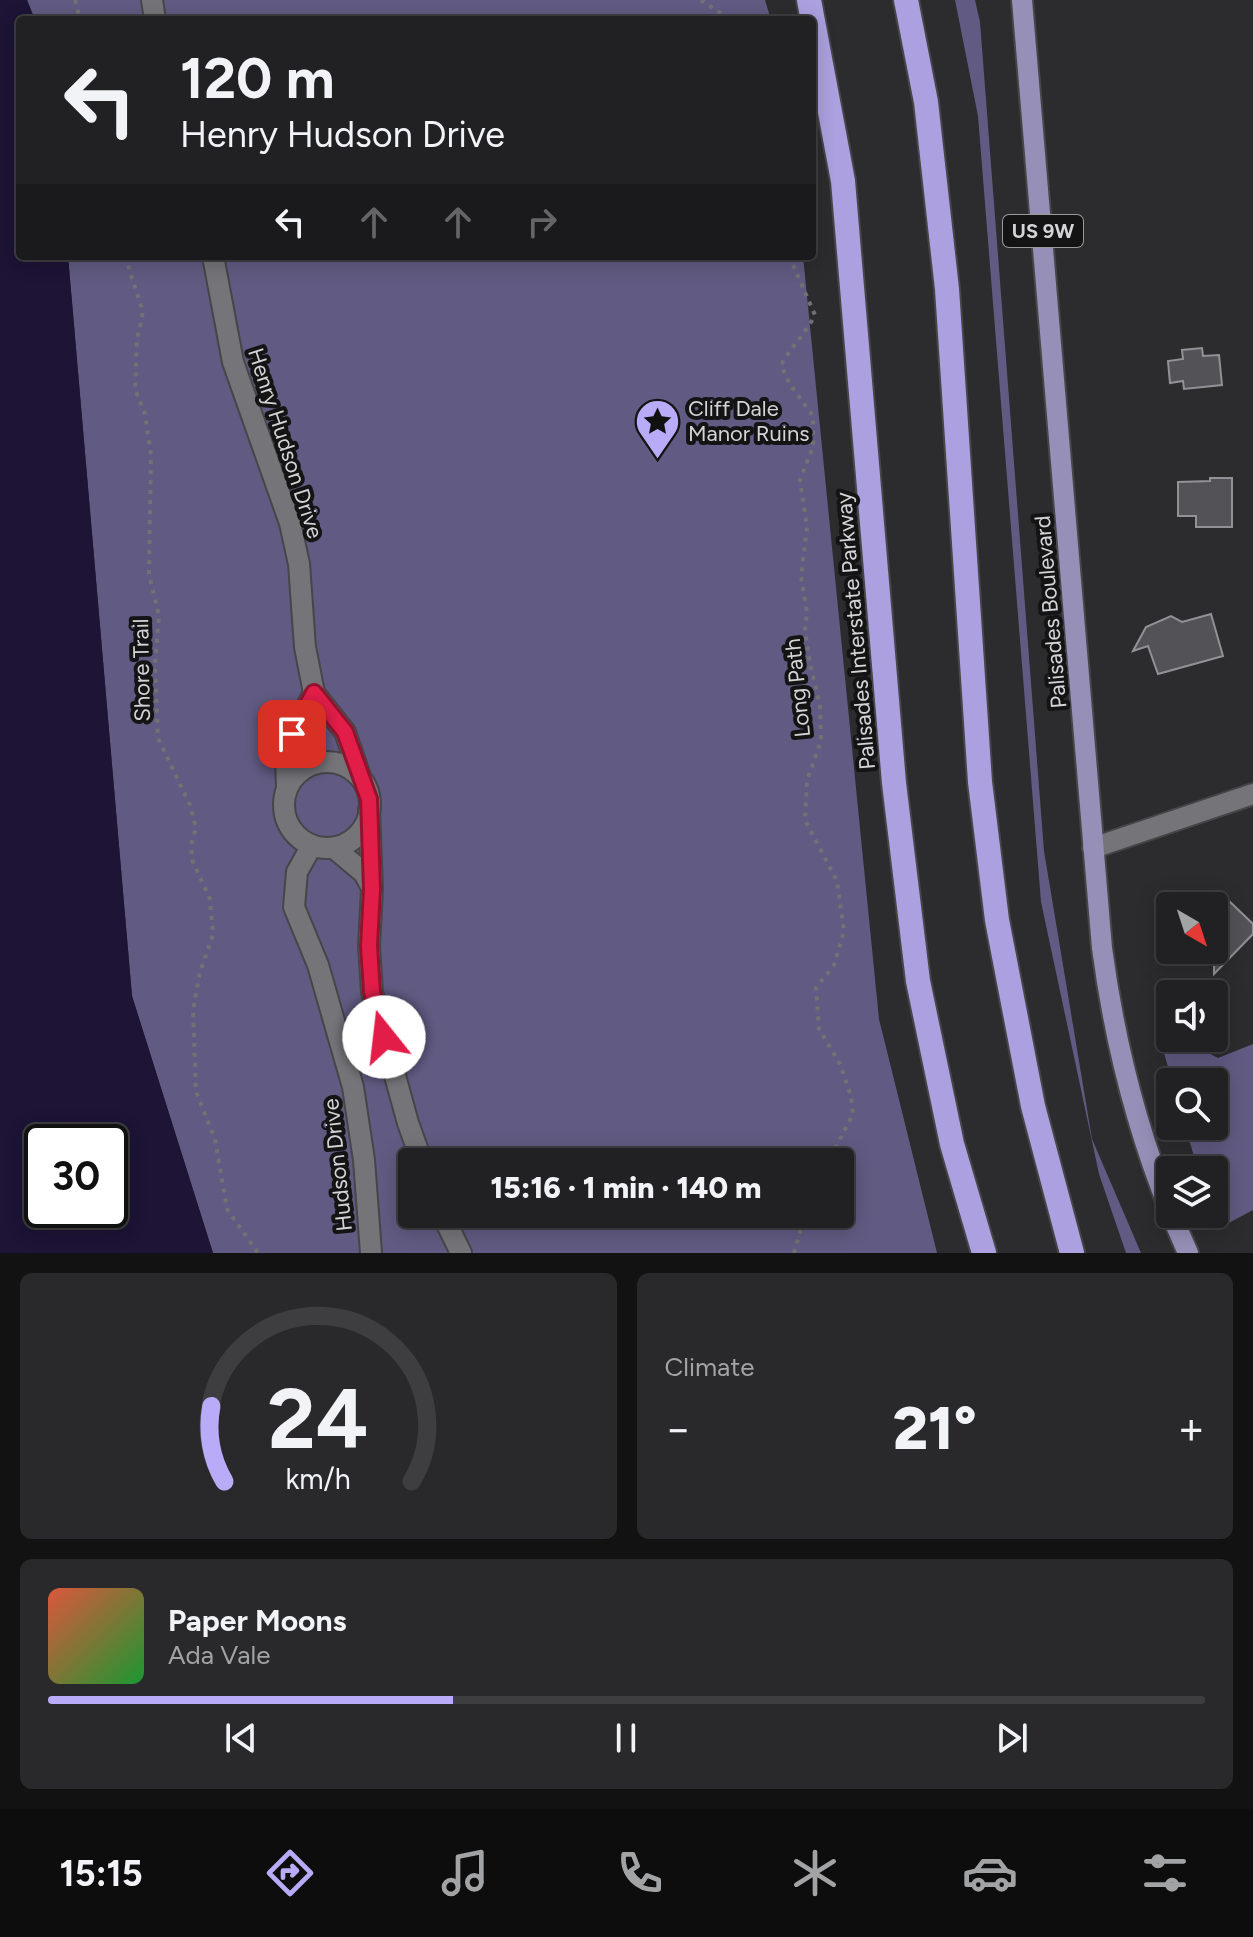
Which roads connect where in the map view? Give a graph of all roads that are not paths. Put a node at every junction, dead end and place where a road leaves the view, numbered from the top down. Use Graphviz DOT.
graph roads {
  1 [pos="906,0"];
  2 [pos="1022,0"];
  3 [pos="816,37"];
  4 [pos="214,260"];
  5 [pos="314,693"];
  6 [pos="361,779"];
  7 [pos="287,788"];
  8 [pos="1253,794"];
  9 [pos="369,810"];
  10 [pos="312,845"];
  11 [pos="334,848"];
  12 [pos="1093,848"];
  13 [pos="372,889"];
  14 [pos="417,1148"];
  15 [pos="1156,1172"];
  16 [pos="449,1228"];
  17 [pos="1177,1228"];
  18 [pos="371,1253"];
  19 [pos="461,1253"];
  20 [pos="984,1253"];
  21 [pos="1072,1253"];
  22 [pos="1188,1253"];
  1 -- 21 [label="highway"];
  2 -- 12 [label="main road, Palisades Boulevard / US 9W"];
  3 -- 20 [label="highway, Palisades Interstate Parkway"];
  4 -- 5 [label="street, Henry Hudson Drive"];
  5 -- 6 [label="street, Henry Hudson Drive"];
  5 -- 7 [label="street"];
  6 -- 7 [label="street"];
  6 -- 9 [label="street, Henry Hudson Drive"];
  7 -- 10 [label="street"];
  8 -- 12 [label="street"];
  9 -- 11 [label="street"];
  9 -- 13 [label="street, Henry Hudson Drive"];
  10 -- 11 [label="street"];
  10 -- 18 [label="street, Hudson Drive"];
  11 -- 13 [label="street"];
  12 -- 15 [label="main road, Palisades Boulevard / US 9W"];
  13 -- 14 [label="street, Henry Hudson Drive"];
  16 -- 19 [label="street"];
  17 -- 22 [label="main road, Palisades Boulevard / US 9W"];
}
